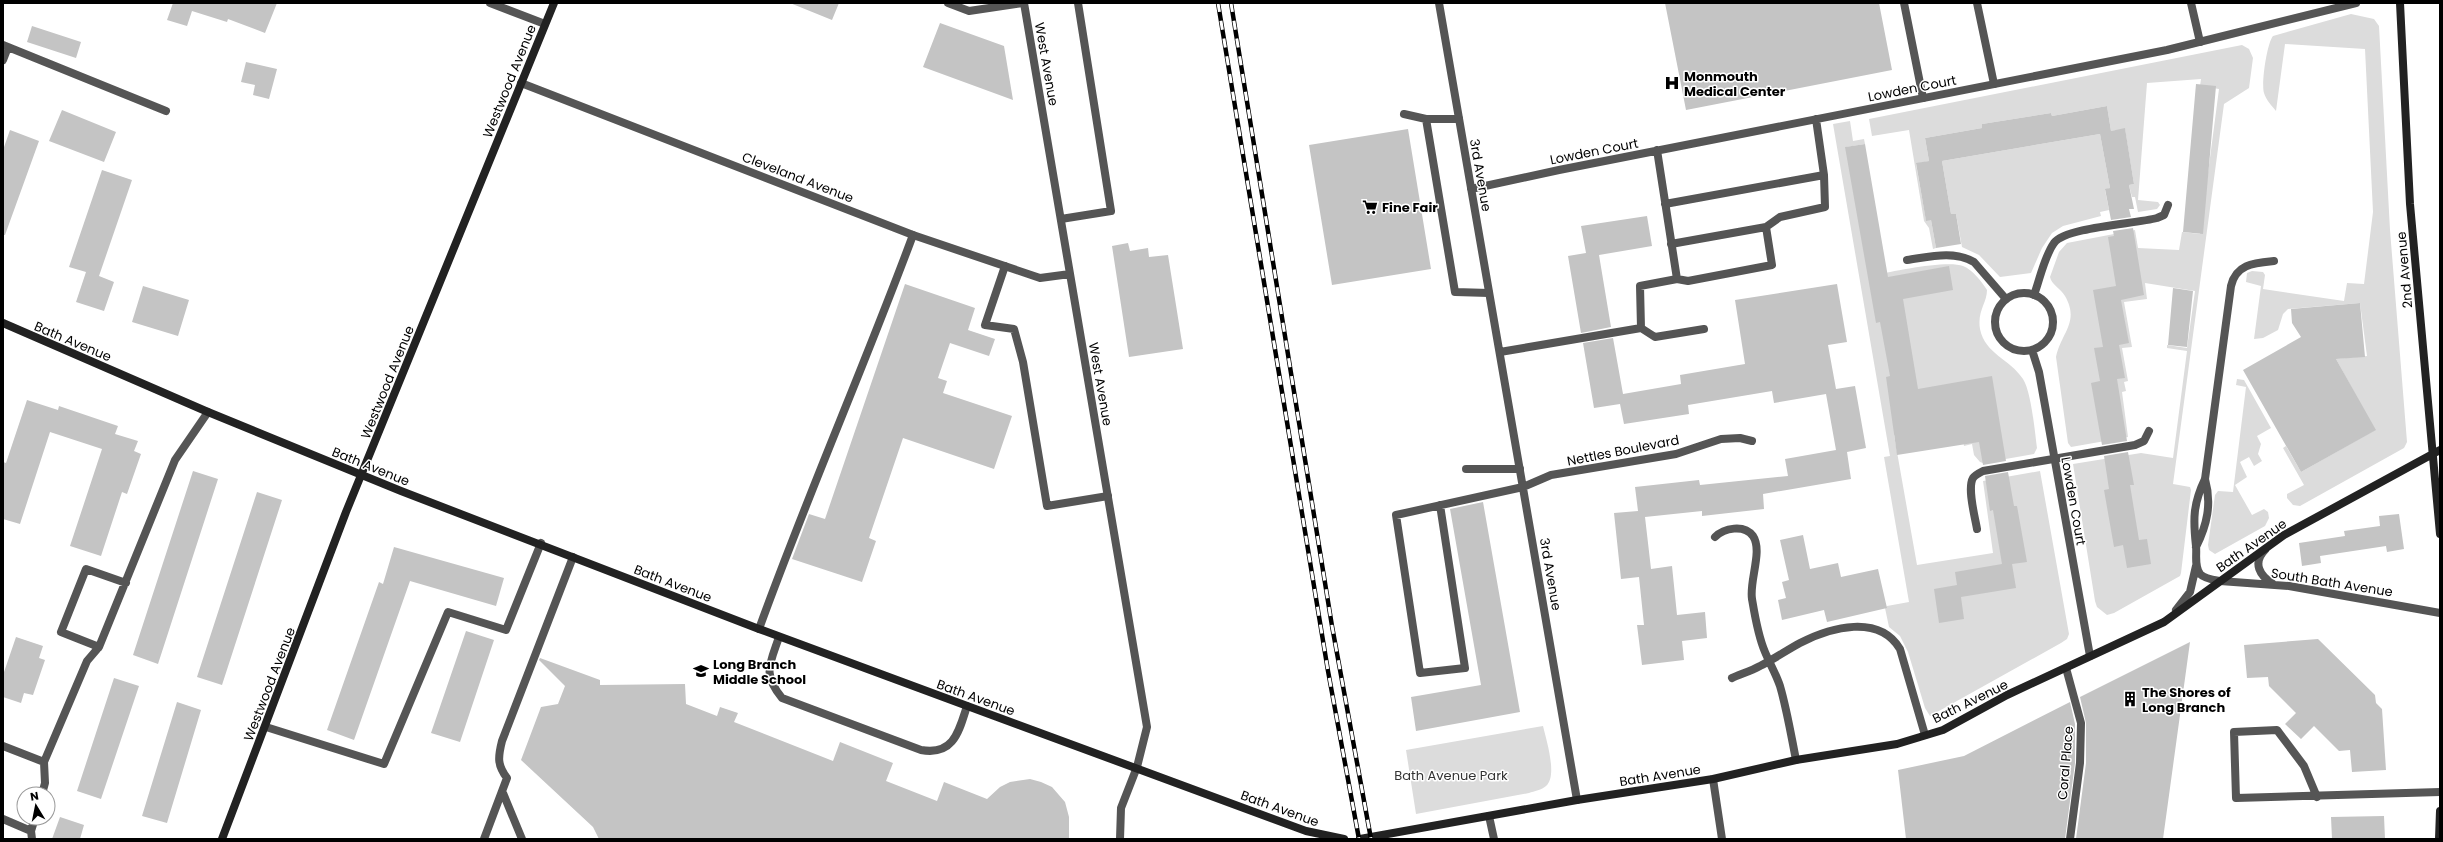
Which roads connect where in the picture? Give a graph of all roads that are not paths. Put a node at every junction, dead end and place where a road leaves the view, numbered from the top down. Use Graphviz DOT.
graph roads {
  1 [pos="490,3"];
  2 [pos="554,3"];
  3 [pos="948,3"];
  4 [pos="1024,3"];
  5 [pos="1078,3"];
  6 [pos="1439,3"];
  7 [pos="1904,3"];
  8 [pos="1978,3"];
  9 [pos="2191,3"];
  10 [pos="2356,3"];
  11 [pos="2400,3"];
  12 [pos="545,24"];
  13 [pos="2200,42"];
  14 [pos="6,46"];
  15 [pos="3,60"];
  16 [pos="521,83"];
  17 [pos="1994,84"];
  18 [pos="1923,98"];
  19 [pos="166,111"];
  20 [pos="1404,114"];
  21 [pos="1426,119"];
  22 [pos="1459,119"];
  23 [pos="1816,119"];
  24 [pos="1657,150"];
  25 [pos="1824,175"];
  26 [pos="1471,189"];
  27 [pos="1665,204"];
  28 [pos="2168,205"];
  29 [pos="1061,219"];
  30 [pos="1766,227"];
  31 [pos="913,234"];
  32 [pos="1671,244"];
  33 [pos="1907,260"];
  34 [pos="2274,261"];
  35 [pos="1005,266"];
  36 [pos="1070,274"];
  37 [pos="1677,279"];
  38 [pos="1489,293"];
  39 [pos="2034,295"];
  40 [pos="2006,299"];
  41 [pos="3,323"];
  42 [pos="1641,328"];
  43 [pos="1704,329"];
  44 [pos="2032,350"];
  45 [pos="1500,352"];
  46 [pos="208,412"];
  47 [pos="2149,430"];
  48 [pos="1752,441"];
  49 [pos="2436,452"];
  50 [pos="2055,458"];
  51 [pos="1466,469"];
  52 [pos="1520,469"];
  53 [pos="362,475"];
  54 [pos="2205,479"];
  55 [pos="1523,487"];
  56 [pos="1108,496"];
  57 [pos="1440,505"];
  58 [pos="1977,529"];
  59 [pos="2440,534"];
  60 [pos="1715,536"];
  61 [pos="541,544"];
  62 [pos="2270,545"];
  63 [pos="2196,547"];
  64 [pos="573,557"];
  65 [pos="2196,559"];
  66 [pos="2220,580"];
  67 [pos="126,583"];
  68 [pos="2273,584"];
  69 [pos="2440,613"];
  70 [pos="2164,622"];
  71 [pos="759,629"];
  72 [pos="779,636"];
  73 [pos="100,647"];
  74 [pos="2090,656"];
  75 [pos="1769,661"];
  76 [pos="2066,668"];
  77 [pos="1732,678"];
  78 [pos="967,706"];
  79 [pos="266,727"];
  80 [pos="1925,735"];
  81 [pos="3,746"];
  82 [pos="1796,760"];
  83 [pos="44,762"];
  84 [pos="1136,767"];
  85 [pos="1713,779"];
  86 [pos="44,786"];
  87 [pos="2440,792"];
  88 [pos="503,793"];
  89 [pos="2317,797"];
  90 [pos="1577,800"];
  91 [pos="2440,811"];
  92 [pos="1489,816"];
  93 [pos="3,819"];
  94 [pos="31,835"];
  95 [pos="222,839"];
  96 [pos="484,839"];
  97 [pos="522,839"];
  98 [pos="1120,839"];
  99 [pos="1344,839"];
  100 [pos="1360,839"];
  101 [pos="1494,839"];
  102 [pos="1722,839"];
  103 [pos="2070,839"];
  104 [pos="2439,839"];
  1 -- 12 [label="street"];
  2 -- 12 [label="street, Westwood Avenue"];
  3 -- 4 [label="street"];
  4 -- 29 [label="street, West Avenue"];
  5 -- 29 [label="street"];
  6 -- 22 [label="street, 3rd Avenue"];
  7 -- 18 [label="street"];
  8 -- 17 [label="street"];
  9 -- 13 [label="street"];
  10 -- 13 [label="street, Lowden Court"];
  11 -- 49 [label="street, 2nd Avenue"];
  12 -- 16 [label="street, Westwood Avenue"];
  13 -- 17 [label="street, Lowden Court"];
  14 -- 15 [label="street"];
  14 -- 19 [label="street"];
  16 -- 31 [label="street, Cleveland Avenue"];
  16 -- 53 [label="street, Westwood Avenue"];
  17 -- 18 [label="street, Lowden Court"];
  18 -- 23 [label="street, Lowden Court"];
  20 -- 21 [label="street"];
  21 -- 22 [label="street"];
  21 -- 38 [label="street"];
  22 -- 26 [label="street, 3rd Avenue"];
  23 -- 24 [label="street, Lowden Court"];
  23 -- 25 [label="street"];
  24 -- 26 [label="street, Lowden Court"];
  24 -- 27 [label="street"];
  25 -- 27 [label="street"];
  25 -- 30 [label="street"];
  26 -- 38 [label="street, 3rd Avenue"];
  27 -- 32 [label="street"];
  28 -- 39 [label="street"];
  29 -- 36 [label="street, West Avenue"];
  30 -- 32 [label="street"];
  30 -- 37 [label="street"];
  31 -- 35 [label="street, Cleveland Avenue"];
  31 -- 71 [label="street"];
  32 -- 37 [label="street"];
  33 -- 40 [label="street"];
  34 -- 54 [label="street"];
  35 -- 36 [label="street, Cleveland Avenue"];
  35 -- 56 [label="street"];
  36 -- 56 [label="street, West Avenue"];
  37 -- 42 [label="street"];
  38 -- 45 [label="street, 3rd Avenue"];
  39 -- 40 [label="street"];
  39 -- 44 [label="street"];
  40 -- 44 [label="street"];
  41 -- 46 [label="street, Bath Avenue"];
  42 -- 43 [label="street"];
  42 -- 45 [label="street"];
  44 -- 50 [label="street, Lowden Court"];
  45 -- 52 [label="street, 3rd Avenue"];
  46 -- 53 [label="street, Bath Avenue"];
  46 -- 67 [label="street"];
  47 -- 50 [label="street"];
  48 -- 55 [label="street, Nettles Boulevard"];
  49 -- 59 [label="street, 2nd Avenue"];
  49 -- 62 [label="street, Bath Avenue"];
  50 -- 58 [label="street"];
  50 -- 74 [label="street, Lowden Court"];
  51 -- 52 [label="street"];
  52 -- 55 [label="street, 3rd Avenue"];
  53 -- 61 [label="street, Bath Avenue"];
  53 -- 79 [label="street, Westwood Avenue"];
  54 -- 63 [label="street"];
  54 -- 63 [label="street"];
  55 -- 57 [label="street, Nettles Boulevard"];
  55 -- 90 [label="street, 3rd Avenue"];
  56 -- 84 [label="street, West Avenue"];
  57 -- 57 [label="street, Nettles Boulevard"];
  60 -- 75 [label="street"];
  61 -- 64 [label="street, Bath Avenue"];
  61 -- 79 [label="street"];
  62 -- 66 [label="street, Bath Avenue"];
  62 -- 68 [label="street"];
  63 -- 65 [label="street"];
  64 -- 71 [label="street, Bath Avenue"];
  64 -- 88 [label="street"];
  65 -- 66 [label="street, South Bath Avenue"];
  65 -- 70 [label="street"];
  66 -- 68 [label="street, South Bath Avenue"];
  66 -- 70 [label="street, Bath Avenue"];
  67 -- 73 [label="street"];
  67 -- 73 [label="street"];
  68 -- 69 [label="street, South Bath Avenue"];
  70 -- 74 [label="street, Bath Avenue"];
  71 -- 72 [label="street, Bath Avenue"];
  72 -- 78 [label="street, Bath Avenue"];
  72 -- 78 [label="street"];
  73 -- 83 [label="street"];
  74 -- 76 [label="street, Bath Avenue"];
  75 -- 77 [label="street"];
  75 -- 80 [label="street"];
  75 -- 82 [label="street"];
  76 -- 80 [label="street, Bath Avenue"];
  76 -- 103 [label="street, Coral Place"];
  78 -- 84 [label="street, Bath Avenue"];
  79 -- 95 [label="street, Westwood Avenue"];
  80 -- 82 [label="street, Bath Avenue"];
  81 -- 83 [label="street"];
  82 -- 85 [label="street, Bath Avenue"];
  83 -- 86 [label="street"];
  84 -- 98 [label="street, West Avenue"];
  84 -- 99 [label="street, Bath Avenue"];
  85 -- 90 [label="street, Bath Avenue"];
  85 -- 102 [label="street"];
  87 -- 89 [label="street"];
  88 -- 96 [label="street"];
  88 -- 97 [label="street"];
  89 -- 89 [label="street"];
  90 -- 92 [label="street, Bath Avenue"];
  91 -- 104 [label="street"];
  92 -- 100 [label="street, Bath Avenue"];
  92 -- 101 [label="street"];
  93 -- 94 [label="street"];
}
